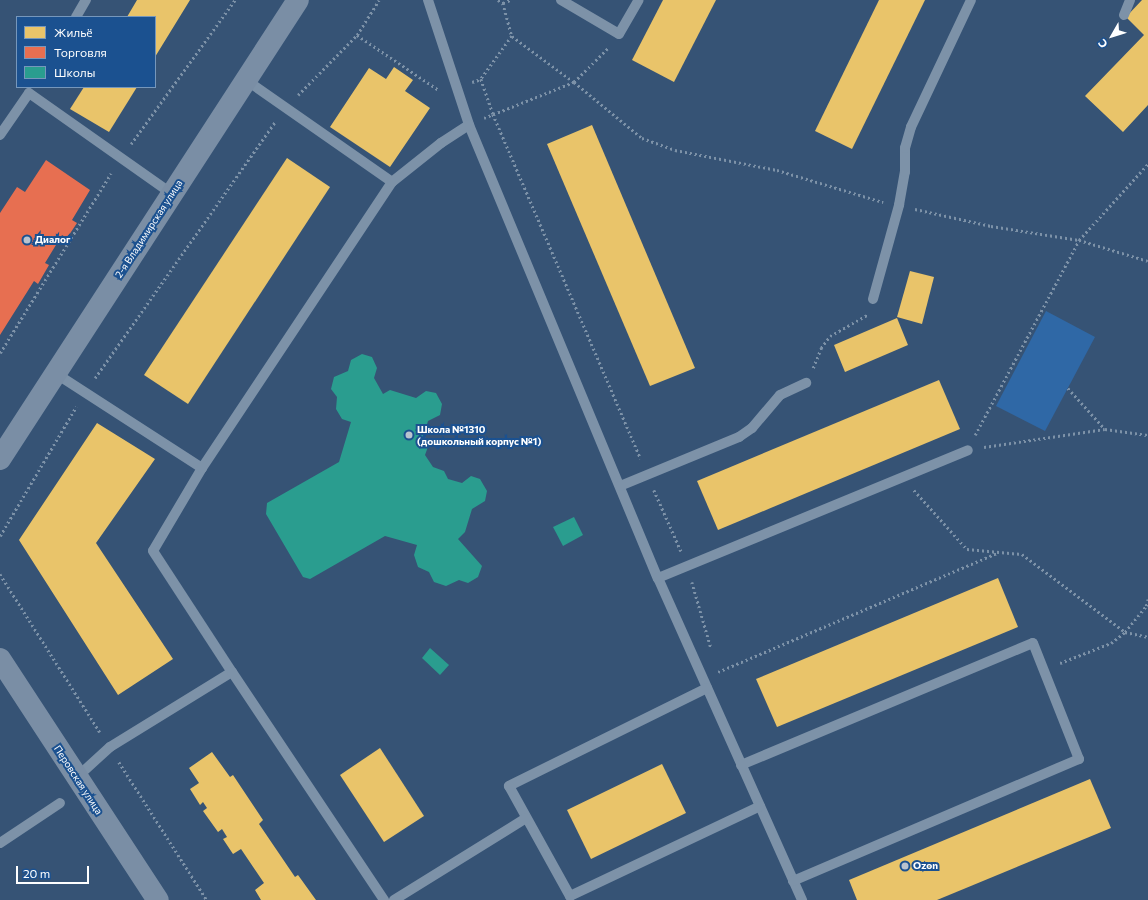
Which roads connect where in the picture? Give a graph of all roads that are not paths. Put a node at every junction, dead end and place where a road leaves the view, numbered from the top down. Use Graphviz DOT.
graph roads {
  1 [pos="86,0"];
  2 [pos="298,0"];
  3 [pos="428,0"];
  4 [pos="561,0"];
  5 [pos="638,0"];
  6 [pos="971,0"];
  7 [pos="1130,0"];
  8 [pos="1124,15"];
  9 [pos="77,16"];
  10 [pos="246,80"];
  11 [pos="31,90"];
  12 [pos="470,125"];
  13 [pos="0,135"];
  14 [pos="392,182"];
  15 [pos="172,194"];
  16 [pos="873,299"];
  17 [pos="55,373"];
  18 [pos="806,383"];
  19 [pos="968,450"];
  20 [pos="0,459"];
  21 [pos="202,468"];
  22 [pos="620,486"];
  23 [pos="658,578"];
  24 [pos="0,659"];
  25 [pos="232,672"];
  26 [pos="707,688"];
  27 [pos="741,765"];
  28 [pos="76,778"];
  29 [pos="60,803"];
  30 [pos="760,806"];
  31 [pos="526,818"];
  32 [pos="0,843"];
  33 [pos="793,881"];
  34 [pos="571,898"];
  35 [pos="158,900"];
  36 [pos="384,900"];
  37 [pos="394,900"];
  38 [pos="802,900"];
  1 -- 9 [label="lane"];
  2 -- 10 [label="street, 2-я Владимирская улица"];
  3 -- 12 [label="lane"];
  4 -- 5 [label="lane"];
  6 -- 16 [label="lane"];
  7 -- 8 [label="lane"];
  10 -- 14 [label="lane"];
  10 -- 15 [label="street, 2-я Владимирская улица"];
  11 -- 13 [label="lane"];
  11 -- 15 [label="lane"];
  12 -- 14 [label="lane"];
  12 -- 22 [label="lane"];
  14 -- 21 [label="lane"];
  15 -- 17 [label="street, 2-я Владимирская улица"];
  17 -- 20 [label="street, 2-я Владимирская улица"];
  17 -- 21 [label="lane"];
  18 -- 22 [label="lane"];
  19 -- 23 [label="lane"];
  21 -- 25 [label="lane"];
  22 -- 23 [label="lane"];
  23 -- 26 [label="lane"];
  24 -- 28 [label="street, Перовская улица"];
  25 -- 28 [label="lane"];
  25 -- 36 [label="lane"];
  26 -- 27 [label="lane"];
  26 -- 31 [label="lane"];
  27 -- 30 [label="lane"];
  27 -- 33 [label="lane"];
  28 -- 35 [label="street, Перовская улица"];
  29 -- 32 [label="lane"];
  30 -- 33 [label="lane"];
  30 -- 34 [label="lane"];
  31 -- 34 [label="lane"];
  31 -- 37 [label="lane"];
  33 -- 38 [label="lane"];
}
